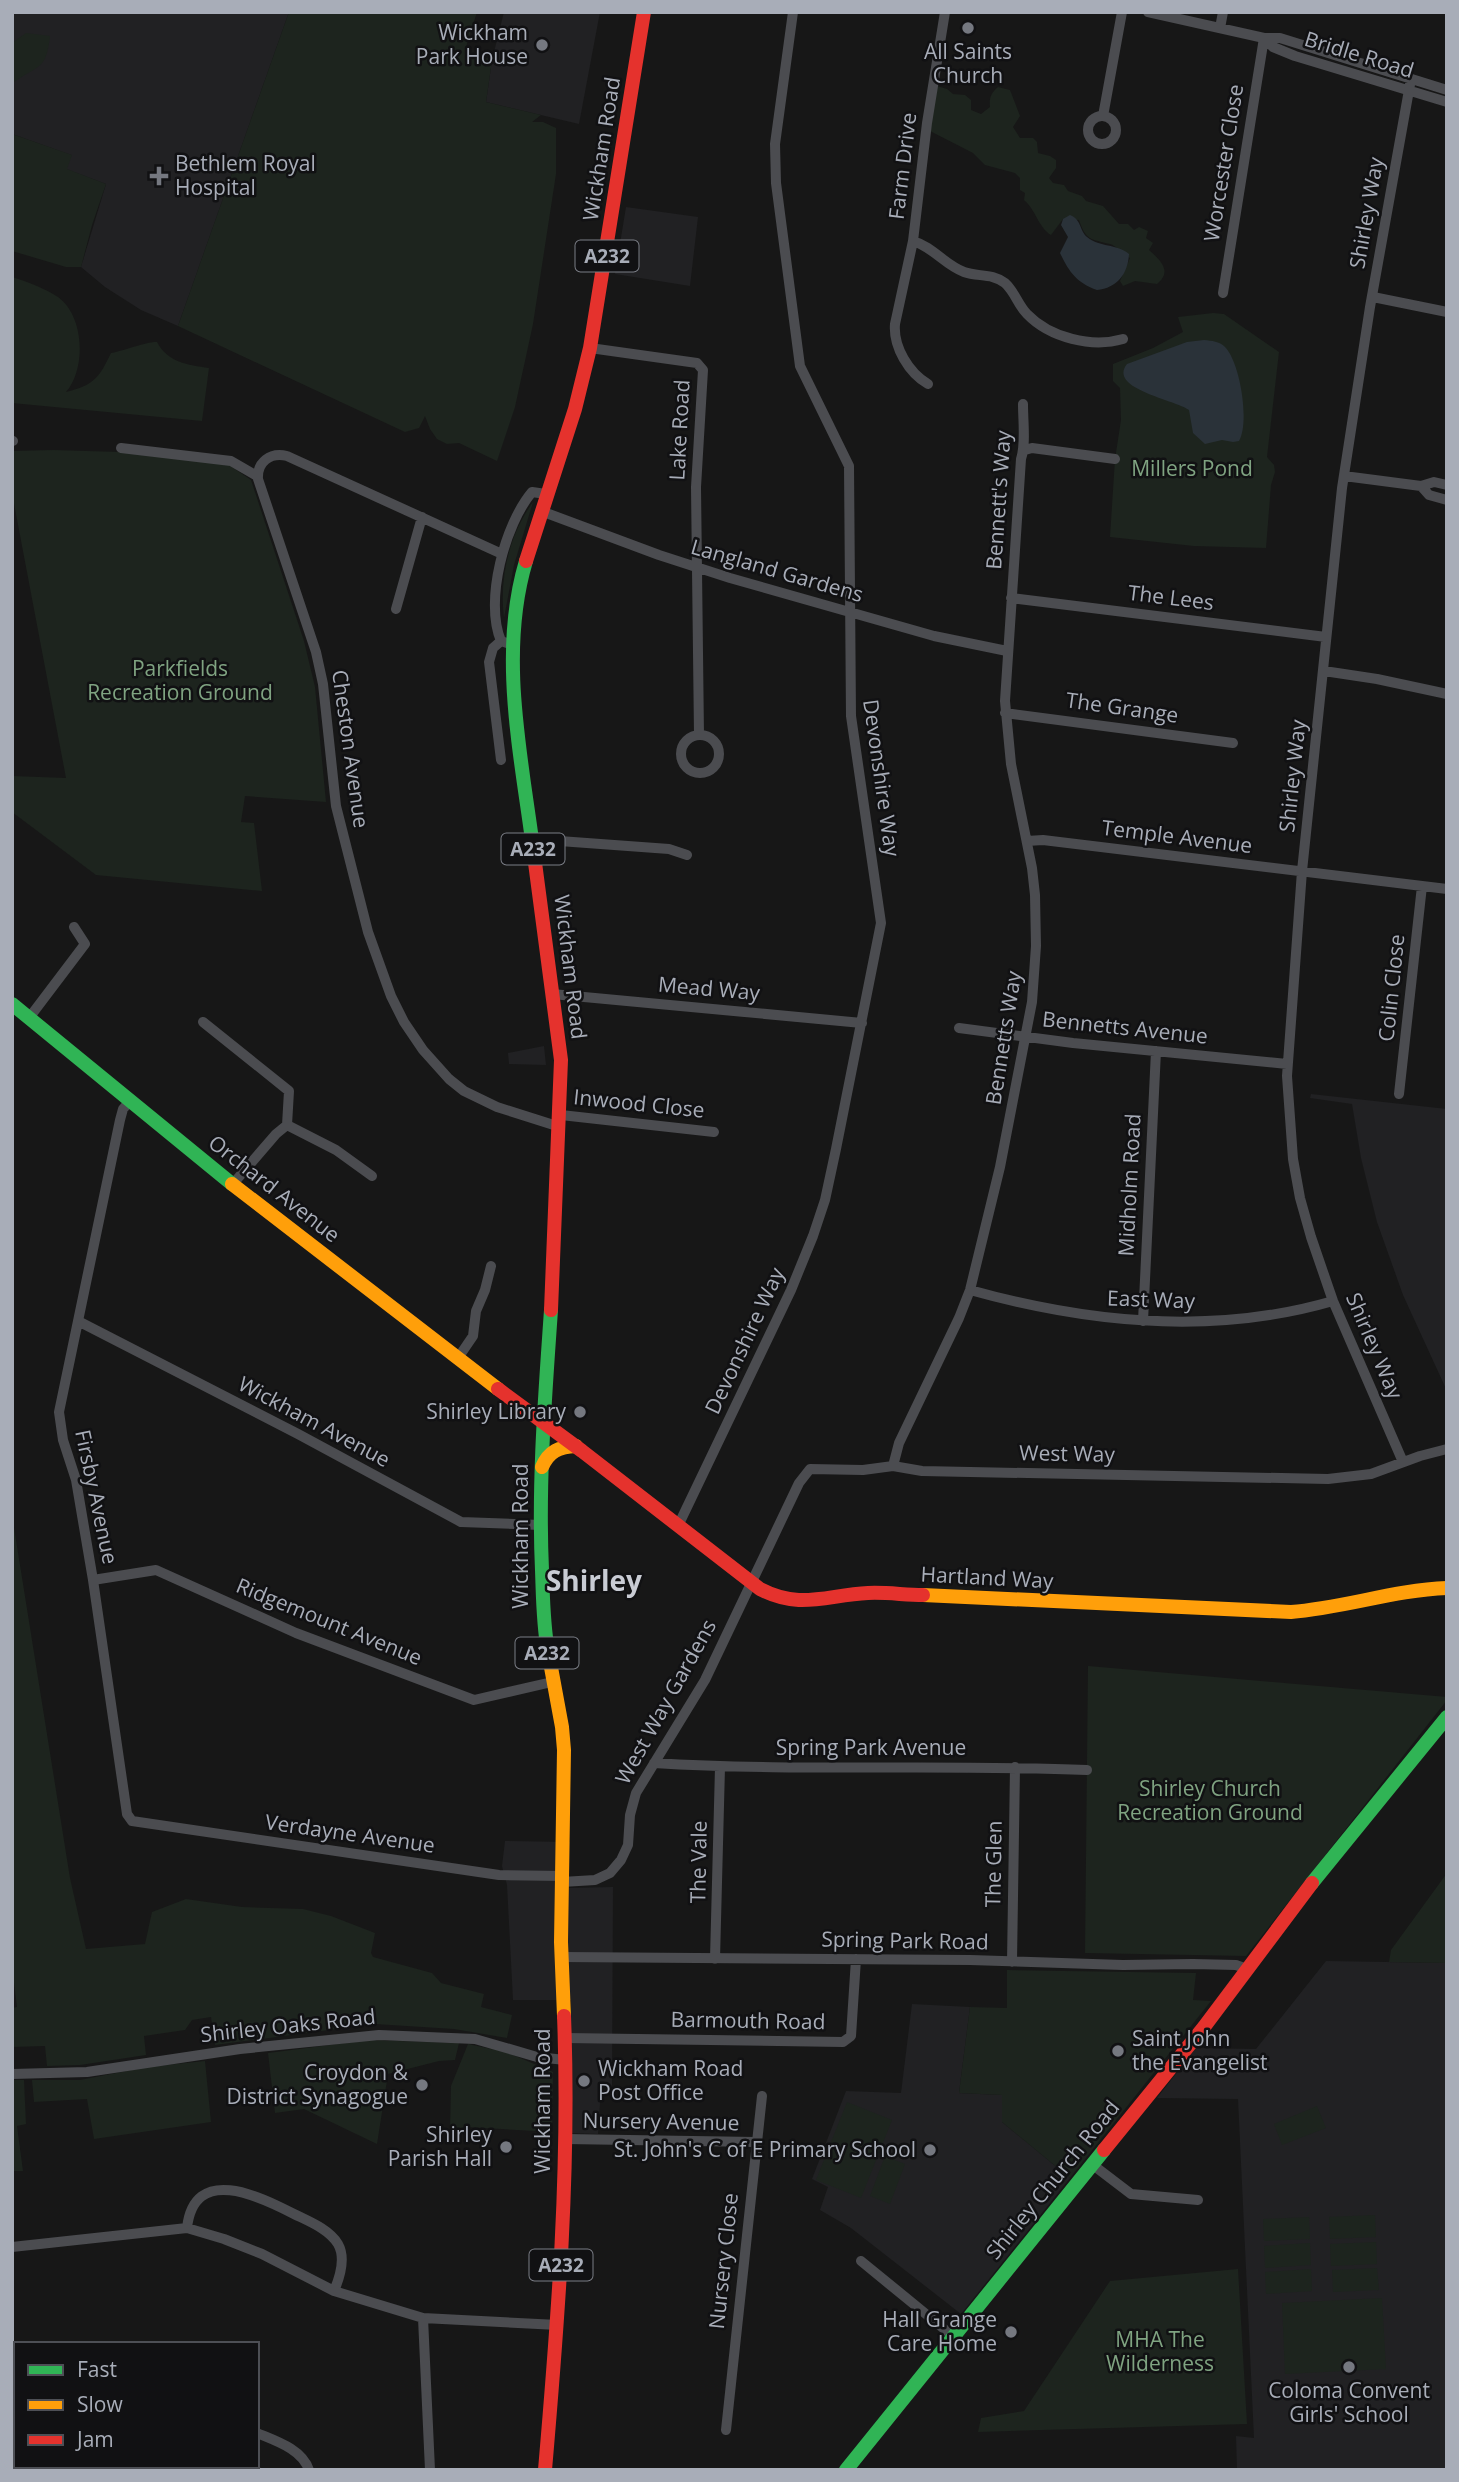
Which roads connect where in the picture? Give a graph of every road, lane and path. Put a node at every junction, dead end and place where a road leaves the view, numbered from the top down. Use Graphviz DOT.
graph roads {
  1 [pos="644,12"];
  2 [pos="793,12"];
  3 [pos="945,12"];
  4 [pos="1122,12"];
  5 [pos="1148,12"];
  6 [pos="1223,12"];
  7 [pos="1220,28"];
  8 [pos="1264,38"];
  9 [pos="1410,85"];
  10 [pos="1447,90"];
  11 [pos="1447,102"];
  12 [pos="1103,116"];
  13 [pos="913,241"];
  14 [pos="1223,293"];
  15 [pos="1373,297"];
  16 [pos="1447,312"];
  17 [pos="590,348"];
  18 [pos="1116,354"];
  19 [pos="928,384"];
  20 [pos="1023,404"];
  21 [pos="121,448"];
  22 [pos="1025,450"];
  23 [pos="1115,459"];
  24 [pos="257,475"];
  25 [pos="1344,475"];
  26 [pos="1447,485"];
  27 [pos="1421,486"];
  28 [pos="546,495"];
  29 [pos="1447,500"];
  30 [pos="541,512"];
  31 [pos="422,517"];
  32 [pos="502,554"];
  33 [pos="699,568"];
  34 [pos="1012,598"];
  35 [pos="396,609"];
  36 [pos="850,613"];
  37 [pos="1326,637"];
  38 [pos="507,643"];
  39 [pos="1007,651"];
  40 [pos="1324,671"];
  41 [pos="1447,694"];
  42 [pos="1005,713"];
  43 [pos="699,735"];
  44 [pos="1233,743"];
  45 [pos="500,760"];
  46 [pos="532,839"];
  47 [pos="1027,841"];
  48 [pos="687,855"];
  49 [pos="1302,871"];
  50 [pos="1422,886"];
  51 [pos="1447,889"];
  52 [pos="74,927"];
  53 [pos="552,994"];
  54 [pos="12,1004"];
  55 [pos="29,1018"];
  56 [pos="203,1023"];
  57 [pos="862,1023"];
  58 [pos="959,1028"];
  59 [pos="1027,1037"];
  60 [pos="1156,1051"];
  61 [pos="1287,1064"];
  62 [pos="1399,1094"];
  63 [pos="130,1101"];
  64 [pos="560,1121"];
  65 [pos="287,1125"];
  66 [pos="714,1132"];
  67 [pos="372,1176"];
  68 [pos="232,1185"];
  69 [pos="491,1266"];
  70 [pos="970,1290"];
  71 [pos="1333,1301"];
  72 [pos="78,1321"];
  73 [pos="1143,1321"];
  74 [pos="458,1357"];
  75 [pos="547,1384"];
  76 [pos="514,1402"];
  77 [pos="544,1423"];
  78 [pos="576,1446"];
  79 [pos="1447,1449"];
  80 [pos="1404,1462"];
  81 [pos="893,1466"];
  82 [pos="542,1468"];
  83 [pos="540,1525"];
  84 [pos="678,1526"];
  85 [pos="93,1580"];
  86 [pos="751,1582"];
  87 [pos="1447,1588"];
  88 [pos="552,1682"];
  89 [pos="1447,1717"];
  90 [pos="654,1763"];
  91 [pos="720,1767"];
  92 [pos="1015,1767"];
  93 [pos="1087,1770"];
  94 [pos="132,1821"];
  95 [pos="563,1879"];
  96 [pos="562,1957"];
  97 [pos="715,1959"];
  98 [pos="856,1959"];
  99 [pos="1012,1962"];
  100 [pos="1247,1969"];
  101 [pos="565,2038"];
  102 [pos="565,2060"];
  103 [pos="12,2074"];
  104 [pos="761,2096"];
  105 [pos="565,2139"];
  106 [pos="756,2142"];
  107 [pos="1093,2165"];
  108 [pos="1198,2200"];
  109 [pos="187,2228"];
  110 [pos="12,2247"];
  111 [pos="860,2261"];
  112 [pos="334,2291"];
  113 [pos="423,2318"];
  114 [pos="558,2325"];
  115 [pos="954,2337"];
  116 [pos="726,2430"];
  117 [pos="259,2434"];
  118 [pos="309,2470"];
  119 [pos="430,2470"];
  120 [pos="545,2470"];
  121 [pos="846,2470"];
  1 -- 17 [label="main road, Wickham Road / A232"];
  2 -- 36 [label="street, Devonshire Way"];
  3 -- 13 [label="street, Farm Drive"];
  4 -- 12 [label="street"];
  5 -- 7 [label="street, Bridle Road"];
  6 -- 7 [label="street"];
  7 -- 8 [label="street, Bridle Road"];
  8 -- 9 [label="street, Bridle Road"];
  8 -- 14 [label="street, Worcester Close"];
  9 -- 10 [label="street, Bridle Road"];
  9 -- 11 [label="street, Bridle Road"];
  9 -- 15 [label="street, Shirley Way"];
  13 -- 18 [label="street, Farm Drive"];
  13 -- 19 [label="street, Farm Drive"];
  15 -- 16 [label="street"];
  15 -- 25 [label="street, Shirley Way"];
  17 -- 28 [label="main road, Wickham Road / A232"];
  17 -- 33 [label="street, Lake Road"];
  20 -- 22 [label="street, Bennett's Way"];
  21 -- 24 [label="street"];
  22 -- 23 [label="street"];
  22 -- 34 [label="street, Bennett's Way"];
  24 -- 31 [label="street"];
  24 -- 64 [label="street, Cheston Avenue"];
  25 -- 27 [label="street"];
  25 -- 37 [label="street, Shirley Way"];
  26 -- 27 [label="street"];
  27 -- 29 [label="street"];
  28 -- 30 [label="main road, Wickham Road / A232"];
  28 -- 32 [label="street, Wickham Road"];
  30 -- 33 [label="street, Langland Gardens"];
  30 -- 38 [label="main road, Wickham Road / A232"];
  31 -- 32 [label="street"];
  31 -- 35 [label="street"];
  32 -- 38 [label="street, Wickham Road"];
  33 -- 36 [label="street, Langland Gardens"];
  33 -- 43 [label="street"];
  34 -- 37 [label="street, The Lees"];
  34 -- 39 [label="street, Bennetts Way"];
  36 -- 39 [label="street, Langland Gardens"];
  36 -- 57 [label="street, Devonshire Way"];
  37 -- 40 [label="street, Shirley Way"];
  38 -- 45 [label="street, Wickham Road"];
  38 -- 46 [label="main road, Wickham Road / A232"];
  39 -- 42 [label="street, Bennetts Way"];
  40 -- 41 [label="street"];
  40 -- 49 [label="street, Shirley Way"];
  42 -- 44 [label="street, The Grange"];
  42 -- 47 [label="street, Bennetts Way"];
  46 -- 48 [label="street"];
  46 -- 53 [label="main road, Wickham Road / A232"];
  47 -- 49 [label="street, Temple Avenue"];
  47 -- 59 [label="street, Bennetts Way"];
  49 -- 50 [label="street, Temple Avenue"];
  49 -- 61 [label="street, Shirley Way"];
  50 -- 51 [label="street, Temple Avenue"];
  50 -- 62 [label="street, Colin Close"];
  52 -- 55 [label="street"];
  53 -- 57 [label="street, Mead Way"];
  53 -- 64 [label="main road, Wickham Road / A232"];
  54 -- 55 [label="main road, Orchard Avenue"];
  55 -- 63 [label="main road, Orchard Avenue"];
  56 -- 65 [label="street"];
  57 -- 84 [label="street, Devonshire Way"];
  58 -- 59 [label="street, Bennetts Avenue"];
  59 -- 60 [label="street, Bennetts Avenue"];
  59 -- 70 [label="street, Bennetts Way"];
  60 -- 61 [label="street, Bennetts Avenue"];
  60 -- 73 [label="street, Midholm Road"];
  61 -- 71 [label="street, Shirley Way"];
  63 -- 68 [label="main road, Orchard Avenue"];
  63 -- 72 [label="street, Firsby Avenue"];
  64 -- 66 [label="street, Inwood Close"];
  64 -- 75 [label="main road, Wickham Road / A232"];
  65 -- 67 [label="street"];
  65 -- 68 [label="street"];
  68 -- 74 [label="main road, Orchard Avenue"];
  69 -- 74 [label="street"];
  70 -- 73 [label="street, East Way"];
  70 -- 81 [label="street, Bennetts Way"];
  71 -- 73 [label="street, East Way"];
  71 -- 80 [label="street, Shirley Way"];
  72 -- 83 [label="street, Wickham Avenue"];
  72 -- 85 [label="street, Firsby Avenue"];
  74 -- 76 [label="main road, Orchard Avenue"];
  75 -- 76 [label="main road"];
  75 -- 77 [label="main road, Wickham Road / A232"];
  76 -- 77 [label="main road, Orchard Avenue"];
  77 -- 78 [label="main road, Hartland Way"];
  77 -- 82 [label="main road, Wickham Road / A232"];
  78 -- 82 [label="main road"];
  78 -- 84 [label="main road, Hartland Way"];
  79 -- 80 [label="street, West Way"];
  80 -- 81 [label="street, West Way"];
  81 -- 86 [label="street, West Way"];
  82 -- 83 [label="main road, Wickham Road / A232"];
  83 -- 88 [label="main road, Wickham Road / A232"];
  84 -- 86 [label="main road, Hartland Way"];
  85 -- 88 [label="street, Ridgemount Avenue"];
  85 -- 94 [label="street, Firsby Avenue"];
  86 -- 87 [label="main road, Hartland Way"];
  86 -- 90 [label="street, West Way Gardens"];
  88 -- 95 [label="main road, Wickham Road / A232"];
  89 -- 100 [label="main road, Shirley Church Road"];
  90 -- 91 [label="street, Spring Park Avenue"];
  90 -- 95 [label="street, West Way Gardens"];
  91 -- 92 [label="street, Spring Park Avenue"];
  91 -- 97 [label="street, The Vale"];
  92 -- 93 [label="street, Spring Park Avenue"];
  92 -- 99 [label="street, The Glen"];
  94 -- 95 [label="street, Verdayne Avenue"];
  95 -- 96 [label="main road, Wickham Road / A232"];
  96 -- 97 [label="street, Spring Park Road"];
  96 -- 101 [label="main road, Wickham Road / A232"];
  97 -- 98 [label="street, Spring Park Road"];
  98 -- 99 [label="street, Spring Park Road"];
  98 -- 101 [label="street, Barmouth Road"];
  99 -- 100 [label="street, Spring Park Road"];
  100 -- 107 [label="main road, Shirley Church Road"];
  101 -- 102 [label="main road, Wickham Road / A232"];
  102 -- 103 [label="street, Shirley Oaks Road"];
  102 -- 105 [label="main road, Wickham Road / A232"];
  104 -- 106 [label="street, Nursery Close"];
  105 -- 106 [label="street, Nursery Avenue"];
  105 -- 114 [label="main road, Wickham Road / A232"];
  106 -- 116 [label="street, Nursery Close"];
  107 -- 108 [label="street"];
  107 -- 115 [label="main road, Shirley Church Road"];
  109 -- 110 [label="street"];
  109 -- 112 [label="street"];
  109 -- 112 [label="street"];
  111 -- 115 [label="street"];
  112 -- 113 [label="street"];
  113 -- 114 [label="street"];
  113 -- 119 [label="street"];
  114 -- 120 [label="main road, Wickham Road / A232"];
  115 -- 121 [label="main road, Shirley Church Road"];
  117 -- 118 [label="street"];
}
